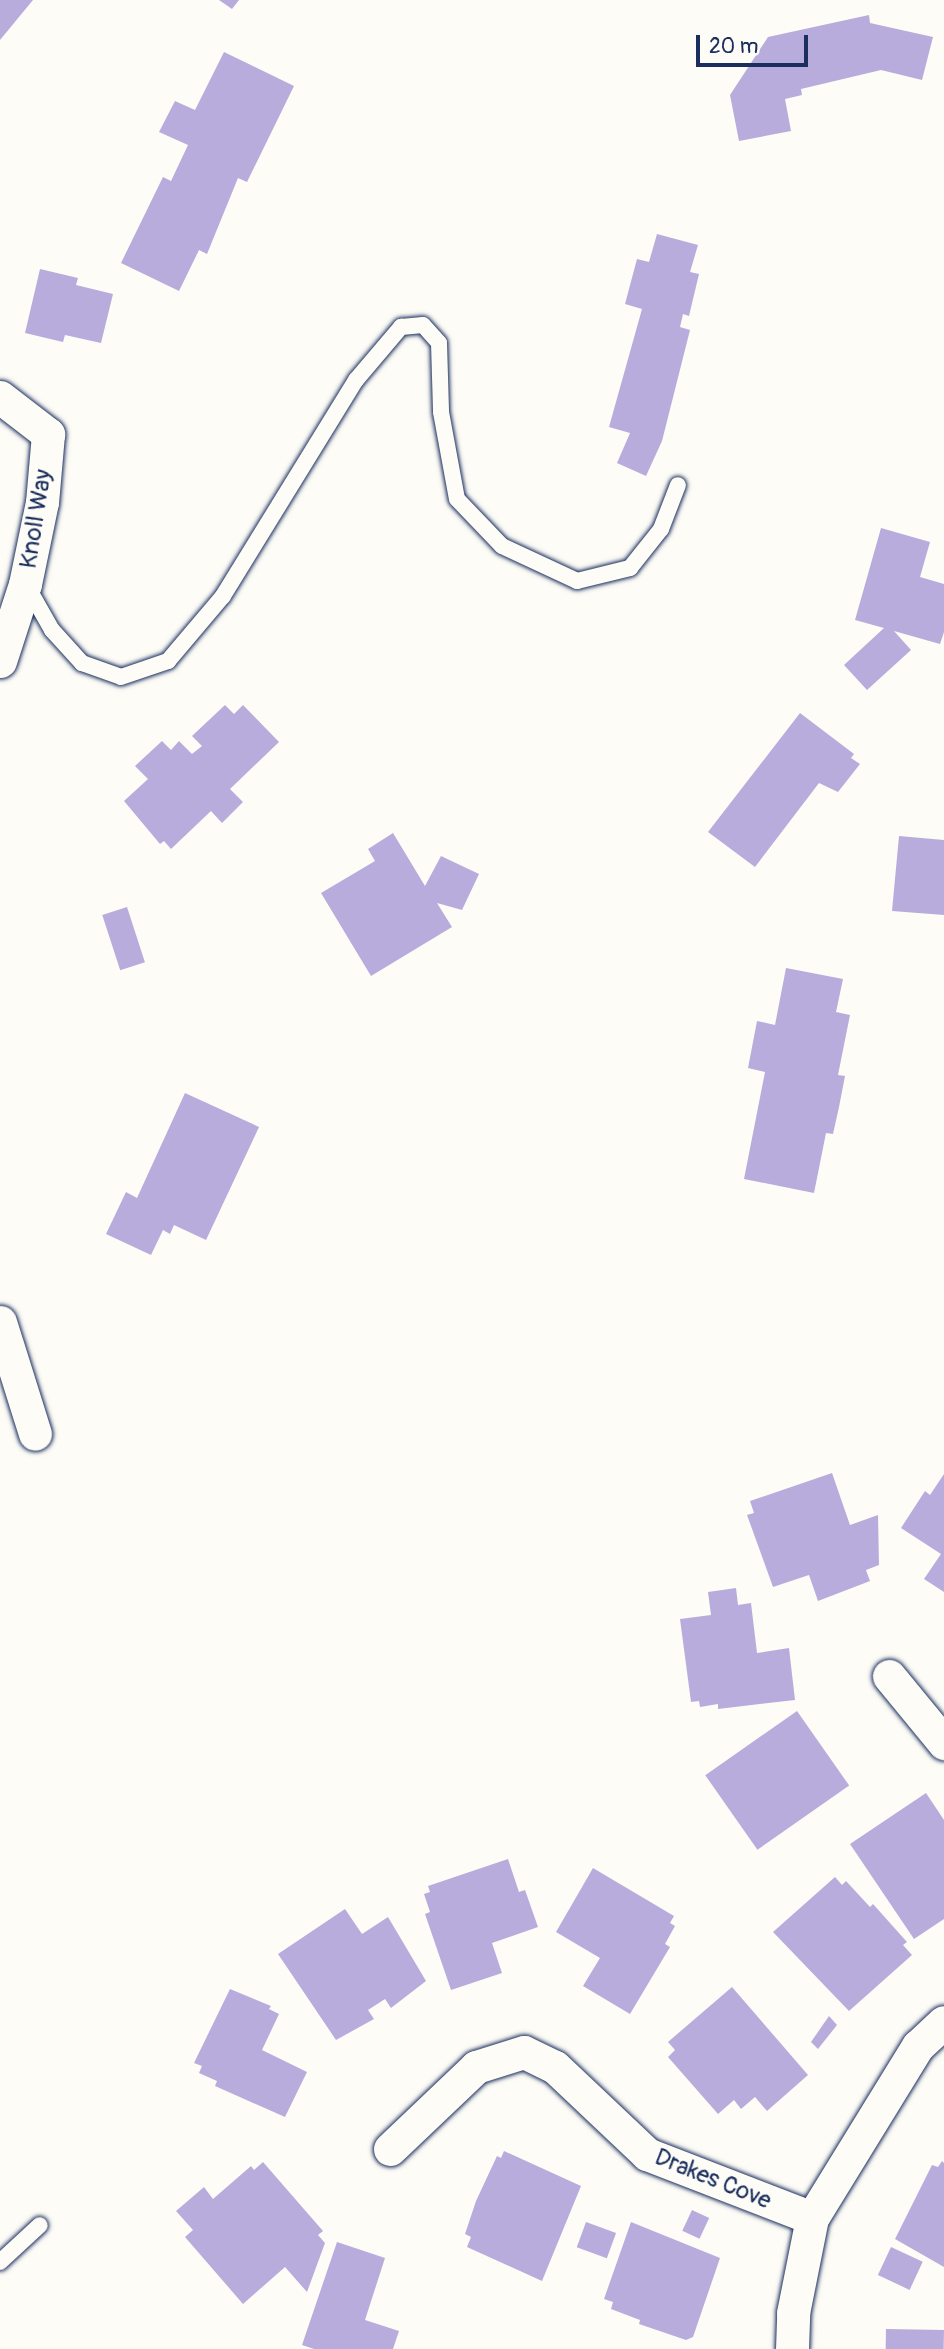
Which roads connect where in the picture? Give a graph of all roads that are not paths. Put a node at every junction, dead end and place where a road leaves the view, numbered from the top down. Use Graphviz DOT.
graph roads {
  1 [pos="0,397"];
  2 [pos="678,485"];
  3 [pos="25,584"];
  4 [pos="0,661"];
  5 [pos="0,1322"];
  6 [pos="35,1434"];
  7 [pos="888,1676"];
  8 [pos="944,1743"];
  9 [pos="944,2022"];
  10 [pos="390,2149"];
  11 [pos="812,2218"];
  12 [pos="40,2225"];
  13 [pos="0,2262"];
  14 [pos="792,2349"];
  1 -- 3 [label="street, Knoll Way"];
  2 -- 3 [label="lane"];
  3 -- 4 [label="street, Knoll Way"];
  5 -- 6 [label="street"];
  7 -- 8 [label="street"];
  9 -- 11 [label="street"];
  10 -- 11 [label="street, Drakes Cove"];
  11 -- 14 [label="street"];
  12 -- 13 [label="lane"];
}
